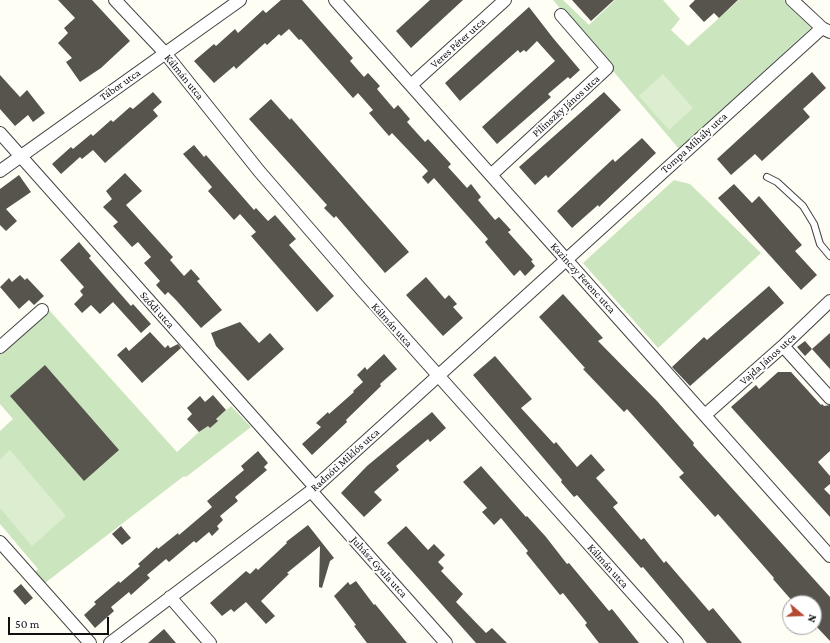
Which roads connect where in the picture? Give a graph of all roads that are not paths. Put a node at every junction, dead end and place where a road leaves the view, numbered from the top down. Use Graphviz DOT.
graph roads {
  1 [pos="115,0"];
  2 [pos="240,0"];
  3 [pos="335,0"];
  4 [pos="505,0"];
  5 [pos="792,0"];
  6 [pos="561,15"];
  7 [pos="826,30"];
  8 [pos="165,53"];
  9 [pos="411,85"];
  10 [pos="0,133"];
  11 [pos="20,156"];
  12 [pos="0,171"];
  13 [pos="491,175"];
  14 [pos="767,177"];
  15 [pos="830,256"];
  16 [pos="566,259"];
  17 [pos="830,301"];
  18 [pos="42,310"];
  19 [pos="783,346"];
  20 [pos="0,347"];
  21 [pos="438,376"];
  22 [pos="830,398"];
  23 [pos="705,415"];
  24 [pos="313,489"];
  25 [pos="0,542"];
  26 [pos="830,556"];
  27 [pos="170,597"];
  28 [pos="90,643"];
  29 [pos="110,643"];
  30 [pos="210,643"];
  31 [pos="446,643"];
  32 [pos="677,643"];
  1 -- 8 [label="street, Kálmán utca"];
  2 -- 8 [label="street, Tábor utca"];
  3 -- 9 [label="street, Kazinczy Ferenc utca"];
  4 -- 9 [label="street, Veres Péter utca"];
  5 -- 7 [label="street"];
  6 -- 13 [label="street, Pilinszky János utca"];
  7 -- 16 [label="street, Tompa Mihály utca"];
  8 -- 11 [label="street, Tábor utca"];
  8 -- 21 [label="street, Kálmán utca"];
  9 -- 13 [label="street, Kazinczy Ferenc utca"];
  10 -- 11 [label="street, Sződi utca"];
  11 -- 12 [label="street, Tábor utca"];
  11 -- 24 [label="street, Sződi utca"];
  13 -- 16 [label="street, Kazinczy Ferenc utca"];
  14 -- 15 [label="lane"];
  16 -- 21 [label="street, Radnóti Miklós utca"];
  16 -- 23 [label="street, Kazinczy Ferenc utca"];
  17 -- 19 [label="street, Vajda János utca"];
  18 -- 20 [label="street"];
  19 -- 22 [label="street"];
  19 -- 23 [label="street, Vajda János utca"];
  21 -- 24 [label="street, Radnóti Miklós utca"];
  21 -- 32 [label="street, Kálmán utca"];
  23 -- 26 [label="street, Kazinczy Ferenc utca"];
  24 -- 27 [label="street, Radnóti Miklós utca"];
  24 -- 31 [label="street, Juhász Gyula utca"];
  25 -- 28 [label="street"];
  27 -- 29 [label="street, Radnóti Miklós utca"];
  27 -- 30 [label="street"];
}
